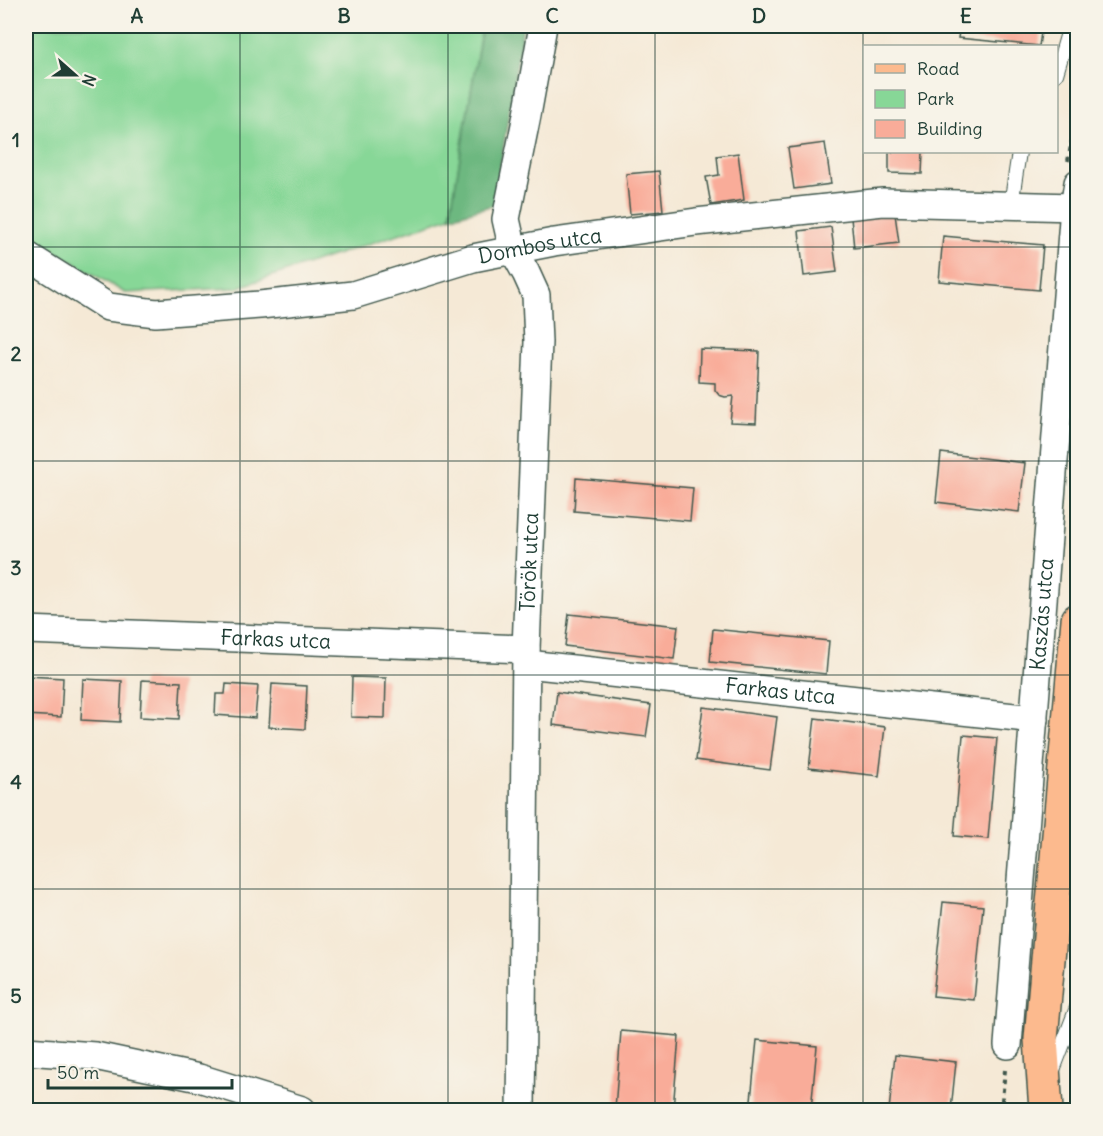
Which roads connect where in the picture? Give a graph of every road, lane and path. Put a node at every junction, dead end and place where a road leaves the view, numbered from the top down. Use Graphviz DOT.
graph roads {
  1 [pos="543,26"];
  2 [pos="1070,26"];
  3 [pos="1058,68"];
  4 [pos="1020,153"];
  5 [pos="1076,195"];
  6 [pos="1011,205"];
  7 [pos="513,250"];
  8 [pos="26,255"];
  9 [pos="1077,620"];
  10 [pos="26,630"];
  11 [pos="526,656"];
  12 [pos="1074,708"];
  13 [pos="1034,719"];
  14 [pos="1077,1005"];
  15 [pos="1008,1045"];
  16 [pos="26,1052"];
  17 [pos="1038,1104"];
  18 [pos="302,1110"];
  19 [pos="521,1110"];
  20 [pos="1000,1110"];
  1 -- 7 [label="street, Török utca"];
  2 -- 3 [label="lane"];
  4 -- 6 [label="lane"];
  5 -- 6 [label="street, Dombos utca"];
  5 -- 13 [label="street, Kaszás utca"];
  6 -- 7 [label="street, Dombos utca"];
  7 -- 8 [label="street, Dombos utca"];
  7 -- 11 [label="street, Török utca"];
  9 -- 12 [label="main road"];
  10 -- 11 [label="street, Farkas utca"];
  11 -- 13 [label="street, Farkas utca"];
  11 -- 19 [label="street, Török utca"];
  12 -- 17 [label="main road"];
  13 -- 15 [label="street, Kaszás utca"];
  14 -- 17 [label="lane"];
  15 -- 20 [label="path"];
  16 -- 18 [label="street"];
}
